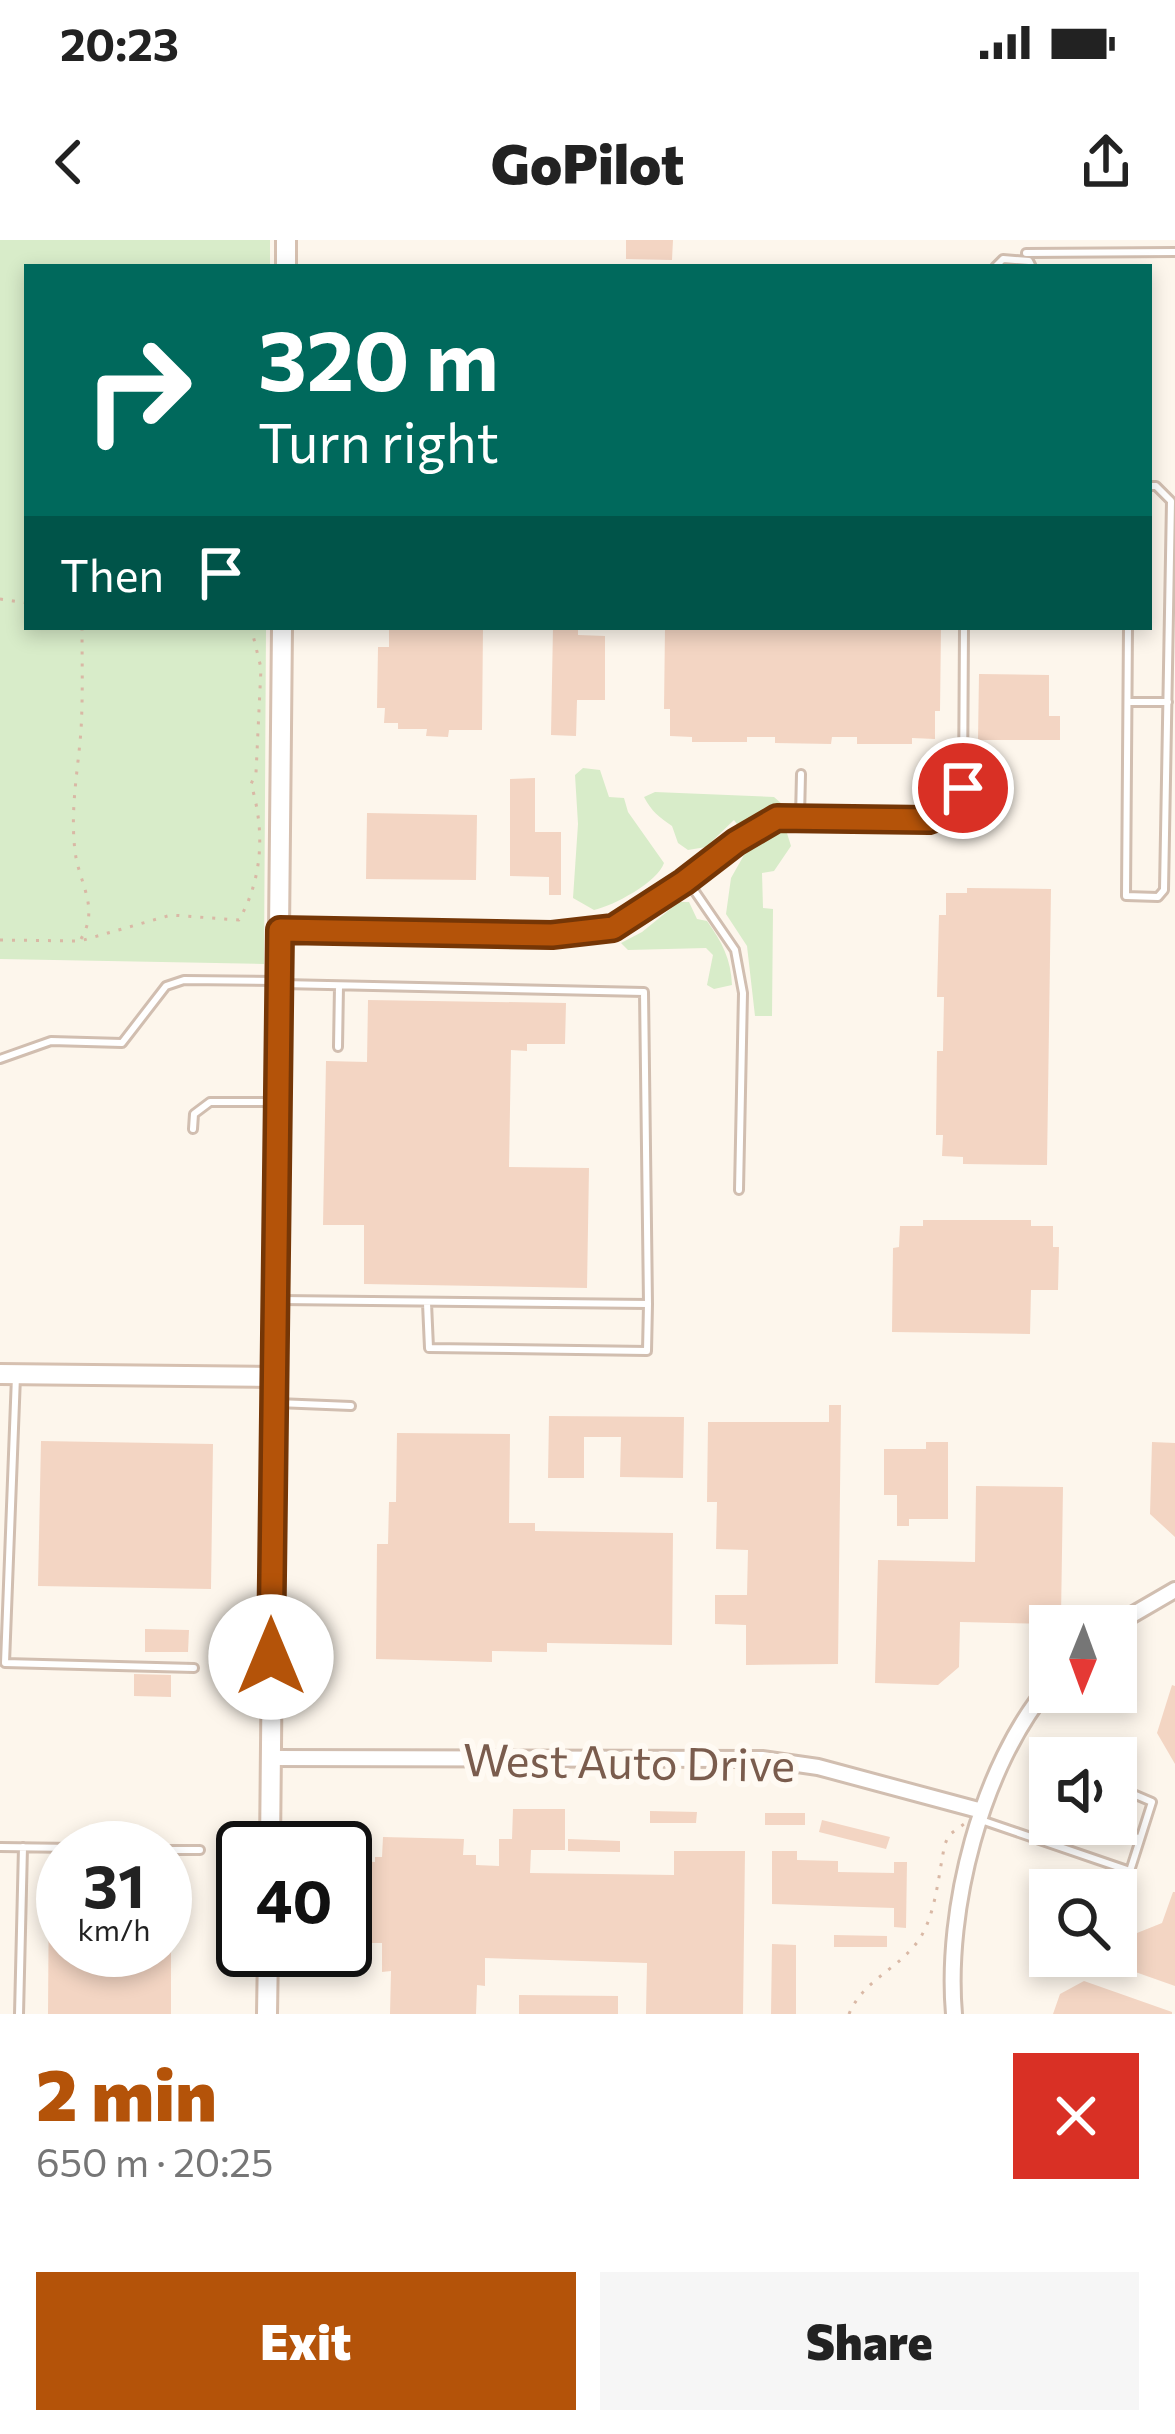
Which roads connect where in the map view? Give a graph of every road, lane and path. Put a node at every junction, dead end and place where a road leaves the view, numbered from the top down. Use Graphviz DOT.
graph roads {
  1 [pos="1175,252"];
  2 [pos="1026,253"];
  3 [pos="998,264"];
  4 [pos="1030,264"];
  5 [pos="1152,486"];
  6 [pos="82,630"];
  7 [pos="252,630"];
  8 [pos="282,630"];
  9 [pos="964,630"];
  10 [pos="1128,630"];
  11 [pos="1128,702"];
  12 [pos="1168,702"];
  13 [pos="801,774"];
  14 [pos="800,817"];
  15 [pos="687,880"];
  16 [pos="280,930"];
  17 [pos="0,940"];
  18 [pos="80,940"];
  19 [pos="279,983"];
  20 [pos="339,986"];
  21 [pos="338,1048"];
  22 [pos="0,1059"];
  23 [pos="278,1102"];
  24 [pos="193,1129"];
  25 [pos="739,1190"];
  26 [pos="276,1300"];
  27 [pos="428,1303"];
  28 [pos="648,1304"];
  29 [pos="8,1374"];
  30 [pos="273,1377"];
  31 [pos="272,1403"];
  32 [pos="351,1406"];
  33 [pos="1175,1590"];
  34 [pos="1137,1612"];
  35 [pos="194,1668"];
  36 [pos="1031,1713"];
  37 [pos="270,1758"];
  38 [pos="1137,1796"];
  39 [pos="981,1815"];
  40 [pos="270,1821"];
  41 [pos="957,1829"];
  42 [pos="1137,1838"];
  43 [pos="1140,1839"];
  44 [pos="0,1847"];
  45 [pos="22,1847"];
  46 [pos="36,1847"];
  47 [pos="192,1850"];
  48 [pos="200,1850"];
  49 [pos="1125,1869"];
  50 [pos="1131,1869"];
  51 [pos="268,1977"];
  52 [pos="20,2014"];
  53 [pos="267,2014"];
  54 [pos="849,2014"];
  55 [pos="954,2014"];
  1 -- 2 [label="lane"];
  3 -- 4 [label="lane"];
  5 -- 12 [label="lane"];
  6 -- 18 [label="path"];
  7 -- 18 [label="path"];
  8 -- 16 [label="street"];
  9 -- 14 [label="lane"];
  10 -- 11 [label="lane"];
  11 -- 12 [label="lane"];
  11 -- 12 [label="lane"];
  13 -- 14 [label="lane"];
  14 -- 15 [label="lane"];
  15 -- 16 [label="lane"];
  15 -- 25 [label="lane"];
  16 -- 19 [label="street"];
  17 -- 18 [label="path"];
  19 -- 20 [label="lane"];
  19 -- 22 [label="lane"];
  19 -- 23 [label="street"];
  20 -- 21 [label="lane"];
  20 -- 28 [label="lane"];
  23 -- 24 [label="lane"];
  23 -- 26 [label="street"];
  26 -- 27 [label="lane"];
  26 -- 30 [label="street"];
  27 -- 28 [label="lane"];
  27 -- 28 [label="lane"];
  29 -- 30 [label="street"];
  29 -- 35 [label="lane"];
  30 -- 31 [label="street"];
  31 -- 32 [label="lane"];
  31 -- 37 [label="street"];
  33 -- 34 [label="street"];
  36 -- 39 [label="street"];
  37 -- 39 [label="street, West Auto Drive"];
  37 -- 40 [label="street"];
  38 -- 43 [label="lane"];
  39 -- 49 [label="lane"];
  39 -- 55 [label="street"];
  41 -- 54 [label="path"];
  42 -- 43 [label="lane"];
  43 -- 50 [label="lane"];
  44 -- 45 [label="lane"];
  45 -- 46 [label="lane"];
  45 -- 52 [label="lane"];
  47 -- 48 [label="lane"];
  51 -- 53 [label="street"];
}
